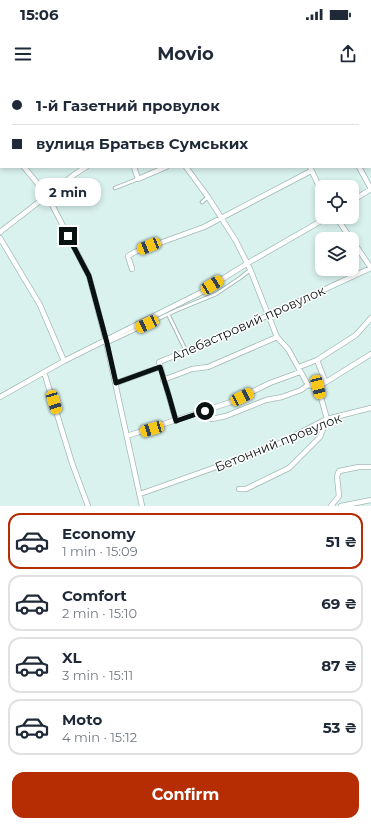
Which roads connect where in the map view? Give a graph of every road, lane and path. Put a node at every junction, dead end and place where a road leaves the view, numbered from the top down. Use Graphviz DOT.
graph roads {
  1 [pos="25,168"];
  2 [pos="84,168"];
  3 [pos="134,168"];
  4 [pos="164,168"];
  5 [pos="187,168"];
  6 [pos="359,168"];
  7 [pos="311,169"];
  8 [pos="138,179"];
  9 [pos="316,180"];
  10 [pos="115,188"];
  11 [pos="371,189"];
  12 [pos="47,195"];
  13 [pos="208,197"];
  14 [pos="359,197"];
  15 [pos="202,202"];
  16 [pos="222,217"];
  17 [pos="316,224"];
  18 [pos="0,232"];
  19 [pos="0,238"];
  20 [pos="359,250"];
  21 [pos="248,263"];
  22 [pos="371,268"];
  23 [pos="132,269"];
  24 [pos="250,269"];
  25 [pos="168,314"];
  26 [pos="269,314"];
  27 [pos="371,318"];
  28 [pos="277,336"];
  29 [pos="106,342"];
  30 [pos="186,351"];
  31 [pos="371,354"];
  32 [pos="317,360"];
  33 [pos="64,361"];
  34 [pos="160,367"];
  35 [pos="299,370"];
  36 [pos="44,372"];
  37 [pos="163,380"];
  38 [pos="325,381"];
  39 [pos="116,383"];
  40 [pos="308,385"];
  41 [pos="318,387"];
  42 [pos="0,397"];
  43 [pos="371,408"];
  44 [pos="205,411"];
  45 [pos="327,419"];
  46 [pos="176,421"];
  47 [pos="127,436"];
  48 [pos="371,467"];
  49 [pos="239,489"];
  50 [pos="140,494"];
  51 [pos="371,500"];
  52 [pos="88,506"];
  53 [pos="142,506"];
  54 [pos="331,506"];
  55 [pos="341,506"];
  1 -- 12 [label="street"];
  2 -- 12 [label="street"];
  3 -- 8 [label="street"];
  4 -- 8 [label="street"];
  5 -- 13 [label="street"];
  6 -- 11 [label="street"];
  7 -- 9 [label="street"];
  7 -- 16 [label="street"];
  8 -- 10 [label="lane"];
  11 -- 14 [label="street"];
  12 -- 18 [label="street"];
  12 -- 29 [label="street"];
  13 -- 15 [label="lane"];
  13 -- 16 [label="street"];
  16 -- 21 [label="street"];
  16 -- 23 [label="street"];
  17 -- 21 [label="street"];
  19 -- 33 [label="street"];
  20 -- 22 [label="street"];
  21 -- 24 [label="street"];
  21 -- 29 [label="street"];
  22 -- 26 [label="street, Алебастровий провулок"];
  24 -- 25 [label="lane"];
  24 -- 26 [label="street"];
  25 -- 29 [label="lane"];
  25 -- 30 [label="lane"];
  26 -- 28 [label="street"];
  26 -- 30 [label="street, Алебастровий провулок"];
  27 -- 32 [label="street"];
  28 -- 35 [label="street"];
  28 -- 37 [label="street"];
  29 -- 33 [label="street"];
  29 -- 39 [label="street"];
  30 -- 34 [label="street, Алебастровий провулок"];
  31 -- 38 [label="street"];
  32 -- 35 [label="street"];
  32 -- 38 [label="street"];
  33 -- 36 [label="street"];
  34 -- 37 [label="street, Алебастровий провулок"];
  34 -- 39 [label="street"];
  35 -- 40 [label="street"];
  35 -- 44 [label="street"];
  36 -- 42 [label="street"];
  36 -- 52 [label="street"];
  37 -- 46 [label="street, Алебастровий провулок"];
  38 -- 41 [label="street"];
  39 -- 47 [label="street"];
  40 -- 41 [label="street"];
  40 -- 44 [label="street"];
  41 -- 45 [label="street"];
  43 -- 45 [label="street, Бетонний провулок"];
  44 -- 46 [label="street"];
  45 -- 49 [label="street"];
  45 -- 50 [label="street, Бетонний провулок"];
  46 -- 47 [label="street"];
  47 -- 50 [label="street"];
  48 -- 54 [label="street"];
  50 -- 53 [label="street"];
  51 -- 55 [label="street"];
}
